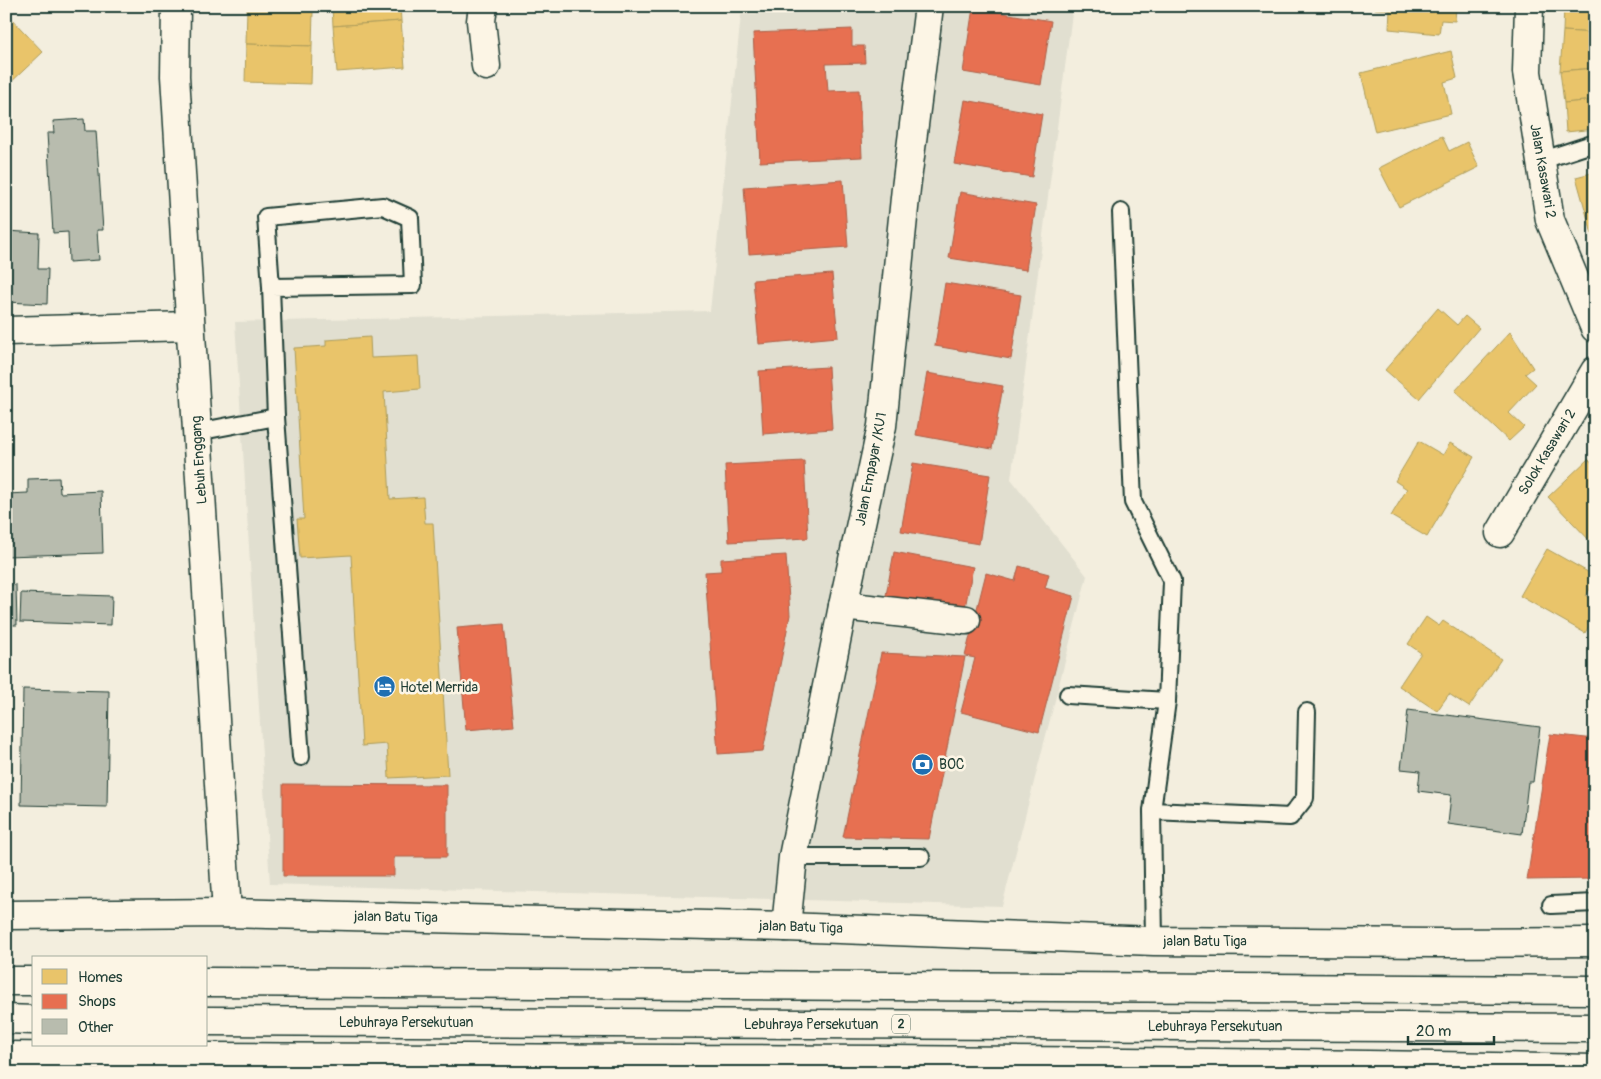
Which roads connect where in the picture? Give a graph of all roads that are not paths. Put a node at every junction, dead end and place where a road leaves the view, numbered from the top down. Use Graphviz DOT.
graph roads {
  1 [pos="176,6"];
  2 [pos="483,6"];
  3 [pos="929,6"];
  4 [pos="1529,6"];
  5 [pos="486,66"];
  6 [pos="1595,143"];
  7 [pos="1540,161"];
  8 [pos="1121,212"];
  9 [pos="271,287"];
  10 [pos="190,326"];
  11 [pos="1595,328"];
  12 [pos="6,332"];
  13 [pos="1595,371"];
  14 [pos="276,417"];
  15 [pos="197,432"];
  16 [pos="1500,532"];
  17 [pos="843,606"];
  18 [pos="966,620"];
  19 [pos="1068,695"];
  20 [pos="1167,701"];
  21 [pos="1307,712"];
  22 [pos="301,757"];
  23 [pos="1152,811"];
  24 [pos="793,857"];
  25 [pos="920,857"];
  26 [pos="1595,904"];
  27 [pos="1551,905"];
  28 [pos="227,913"];
  29 [pos="6,915"];
  30 [pos="786,927"];
  31 [pos="1154,941"];
  32 [pos="1595,942"];
  33 [pos="6,981"];
  34 [pos="32,981"];
  35 [pos="208,982"];
  36 [pos="1595,990"];
  37 [pos="6,1020"];
  38 [pos="32,1020"];
  39 [pos="208,1020"];
  40 [pos="1595,1028"];
  41 [pos="6,1056"];
  42 [pos="89,1065"];
  43 [pos="437,1065"];
  44 [pos="747,1066"];
  45 [pos="838,1066"];
  46 [pos="1148,1068"];
  47 [pos="1425,1069"];
  48 [pos="1595,1069"];
  1 -- 10 [label="main road, Lebuh Enggang"];
  2 -- 5 [label="main road"];
  3 -- 17 [label="main road, Jalan Empayar /KU1"];
  4 -- 7 [label="main road, Jalan Kasawari 2"];
  6 -- 7 [label="lane"];
  7 -- 11 [label="main road, Jalan Kasawari 2"];
  8 -- 20 [label="lane"];
  9 -- 9 [label="lane"];
  9 -- 14 [label="lane"];
  10 -- 12 [label="main road"];
  10 -- 15 [label="main road, Lebuh Enggang"];
  13 -- 16 [label="main road, Solok Kasawari 2"];
  14 -- 15 [label="lane"];
  14 -- 22 [label="lane"];
  15 -- 28 [label="main road, Lebuh Enggang"];
  17 -- 18 [label="main road"];
  17 -- 24 [label="main road, Jalan Empayar /KU1"];
  19 -- 20 [label="lane"];
  20 -- 23 [label="lane"];
  21 -- 23 [label="lane"];
  23 -- 31 [label="lane"];
  24 -- 25 [label="lane"];
  24 -- 30 [label="main road, Jalan Empayar /KU1"];
  26 -- 27 [label="lane"];
  28 -- 29 [label="main road, jalan Batu Tiga"];
  28 -- 30 [label="main road, jalan Batu Tiga"];
  30 -- 31 [label="main road, jalan Batu Tiga"];
  31 -- 32 [label="main road, jalan Batu Tiga"];
  33 -- 34 [label="main road"];
  35 -- 36 [label="main road"];
  37 -- 38 [label="main road"];
  39 -- 40 [label="main road, Lebuhraya Persekutuan / 2"];
  41 -- 42 [label="main road"];
  42 -- 43 [label="main road"];
  43 -- 44 [label="main road"];
  44 -- 45 [label="main road"];
  45 -- 46 [label="main road"];
  46 -- 47 [label="main road"];
  47 -- 48 [label="main road"];
}
